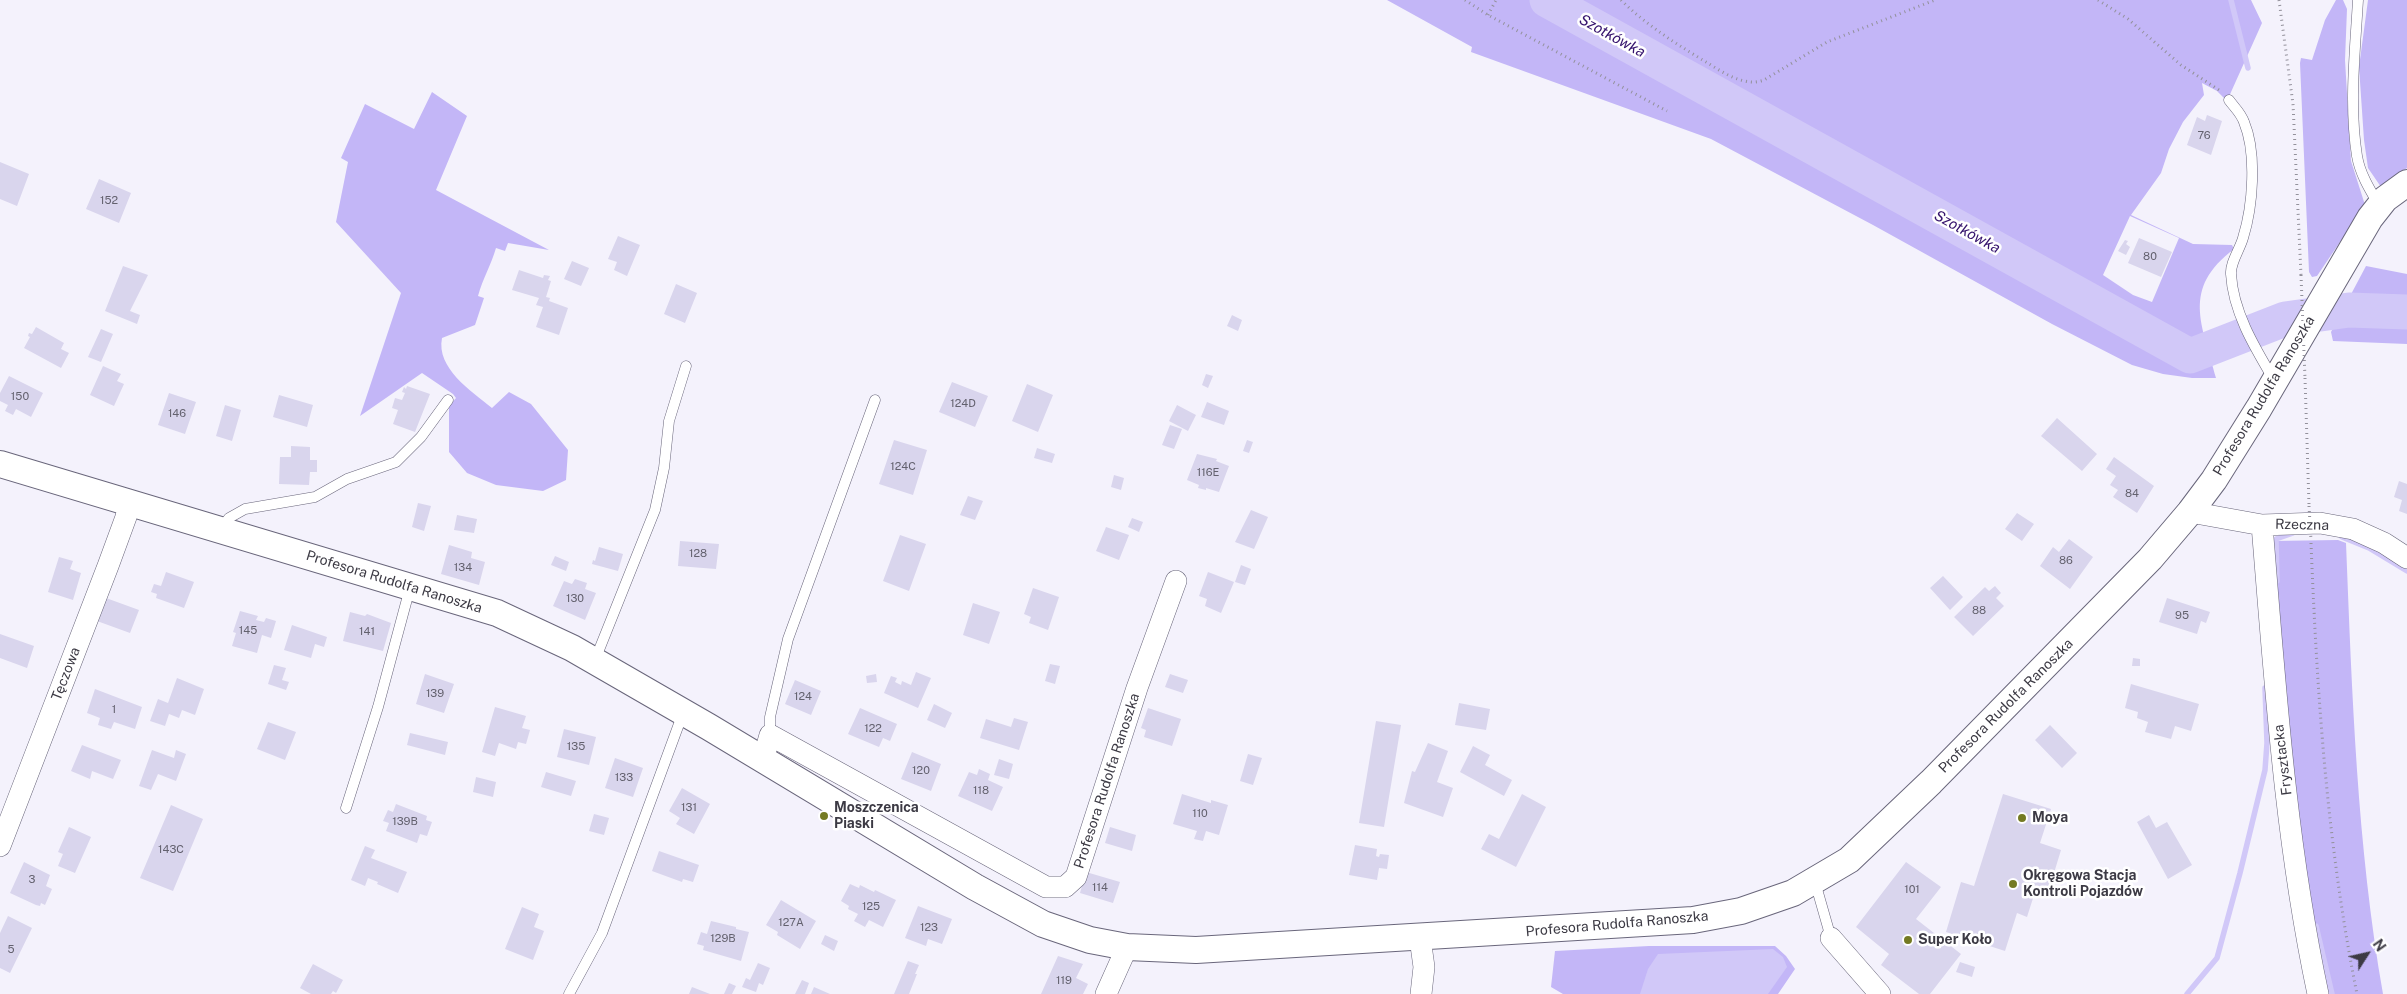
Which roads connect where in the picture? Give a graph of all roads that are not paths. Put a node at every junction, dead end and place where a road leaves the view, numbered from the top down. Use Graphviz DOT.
graph roads {
  1 [pos="2358,0"];
  2 [pos="2229,100"];
  3 [pos="2407,183"];
  4 [pos="2379,206"];
  5 [pos="686,366"];
  6 [pos="2274,381"];
  7 [pos="448,400"];
  8 [pos="875,400"];
  9 [pos="0,464"];
  10 [pos="130,502"];
  11 [pos="2190,512"];
  12 [pos="2262,525"];
  13 [pos="222,529"];
  14 [pos="2407,558"];
  15 [pos="1176,581"];
  16 [pos="410,587"];
  17 [pos="594,660"];
  18 [pos="684,712"];
  19 [pos="770,735"];
  20 [pos="763,760"];
  21 [pos="346,808"];
  22 [pos="0,846"];
  23 [pos="1814,881"];
  24 [pos="1420,938"];
  25 [pos="1831,938"];
  26 [pos="1127,947"];
  27 [pos="569,994"];
  28 [pos="1106,994"];
  29 [pos="1421,994"];
  30 [pos="1880,994"];
  31 [pos="2318,994"];
  1 -- 4 [label="lane"];
  2 -- 6 [label="lane"];
  3 -- 4 [label="street, Profesora Rudolfa Ranoszka"];
  4 -- 6 [label="street, Profesora Rudolfa Ranoszka, bridge"];
  5 -- 17 [label="lane"];
  6 -- 11 [label="street, Profesora Rudolfa Ranoszka"];
  7 -- 13 [label="lane"];
  8 -- 19 [label="lane"];
  9 -- 10 [label="street, Profesora Rudolfa Ranoszka"];
  10 -- 13 [label="street, Profesora Rudolfa Ranoszka"];
  10 -- 22 [label="street, Tęczowa"];
  11 -- 12 [label="street, Rzeczna"];
  11 -- 23 [label="street, Profesora Rudolfa Ranoszka"];
  12 -- 14 [label="street, Rzeczna"];
  12 -- 31 [label="street, Frysztacka"];
  13 -- 16 [label="street, Profesora Rudolfa Ranoszka"];
  15 -- 19 [label="street, Profesora Rudolfa Ranoszka"];
  16 -- 17 [label="street, Profesora Rudolfa Ranoszka"];
  16 -- 21 [label="lane"];
  17 -- 18 [label="street, Profesora Rudolfa Ranoszka"];
  18 -- 20 [label="street, Profesora Rudolfa Ranoszka"];
  18 -- 27 [label="lane"];
  19 -- 20 [label="street"];
  20 -- 26 [label="street, Profesora Rudolfa Ranoszka"];
  23 -- 24 [label="street, Profesora Rudolfa Ranoszka"];
  23 -- 25 [label="lane"];
  24 -- 26 [label="street, Profesora Rudolfa Ranoszka"];
  24 -- 29 [label="street"];
  25 -- 30 [label="street"];
  26 -- 28 [label="street"];
}
